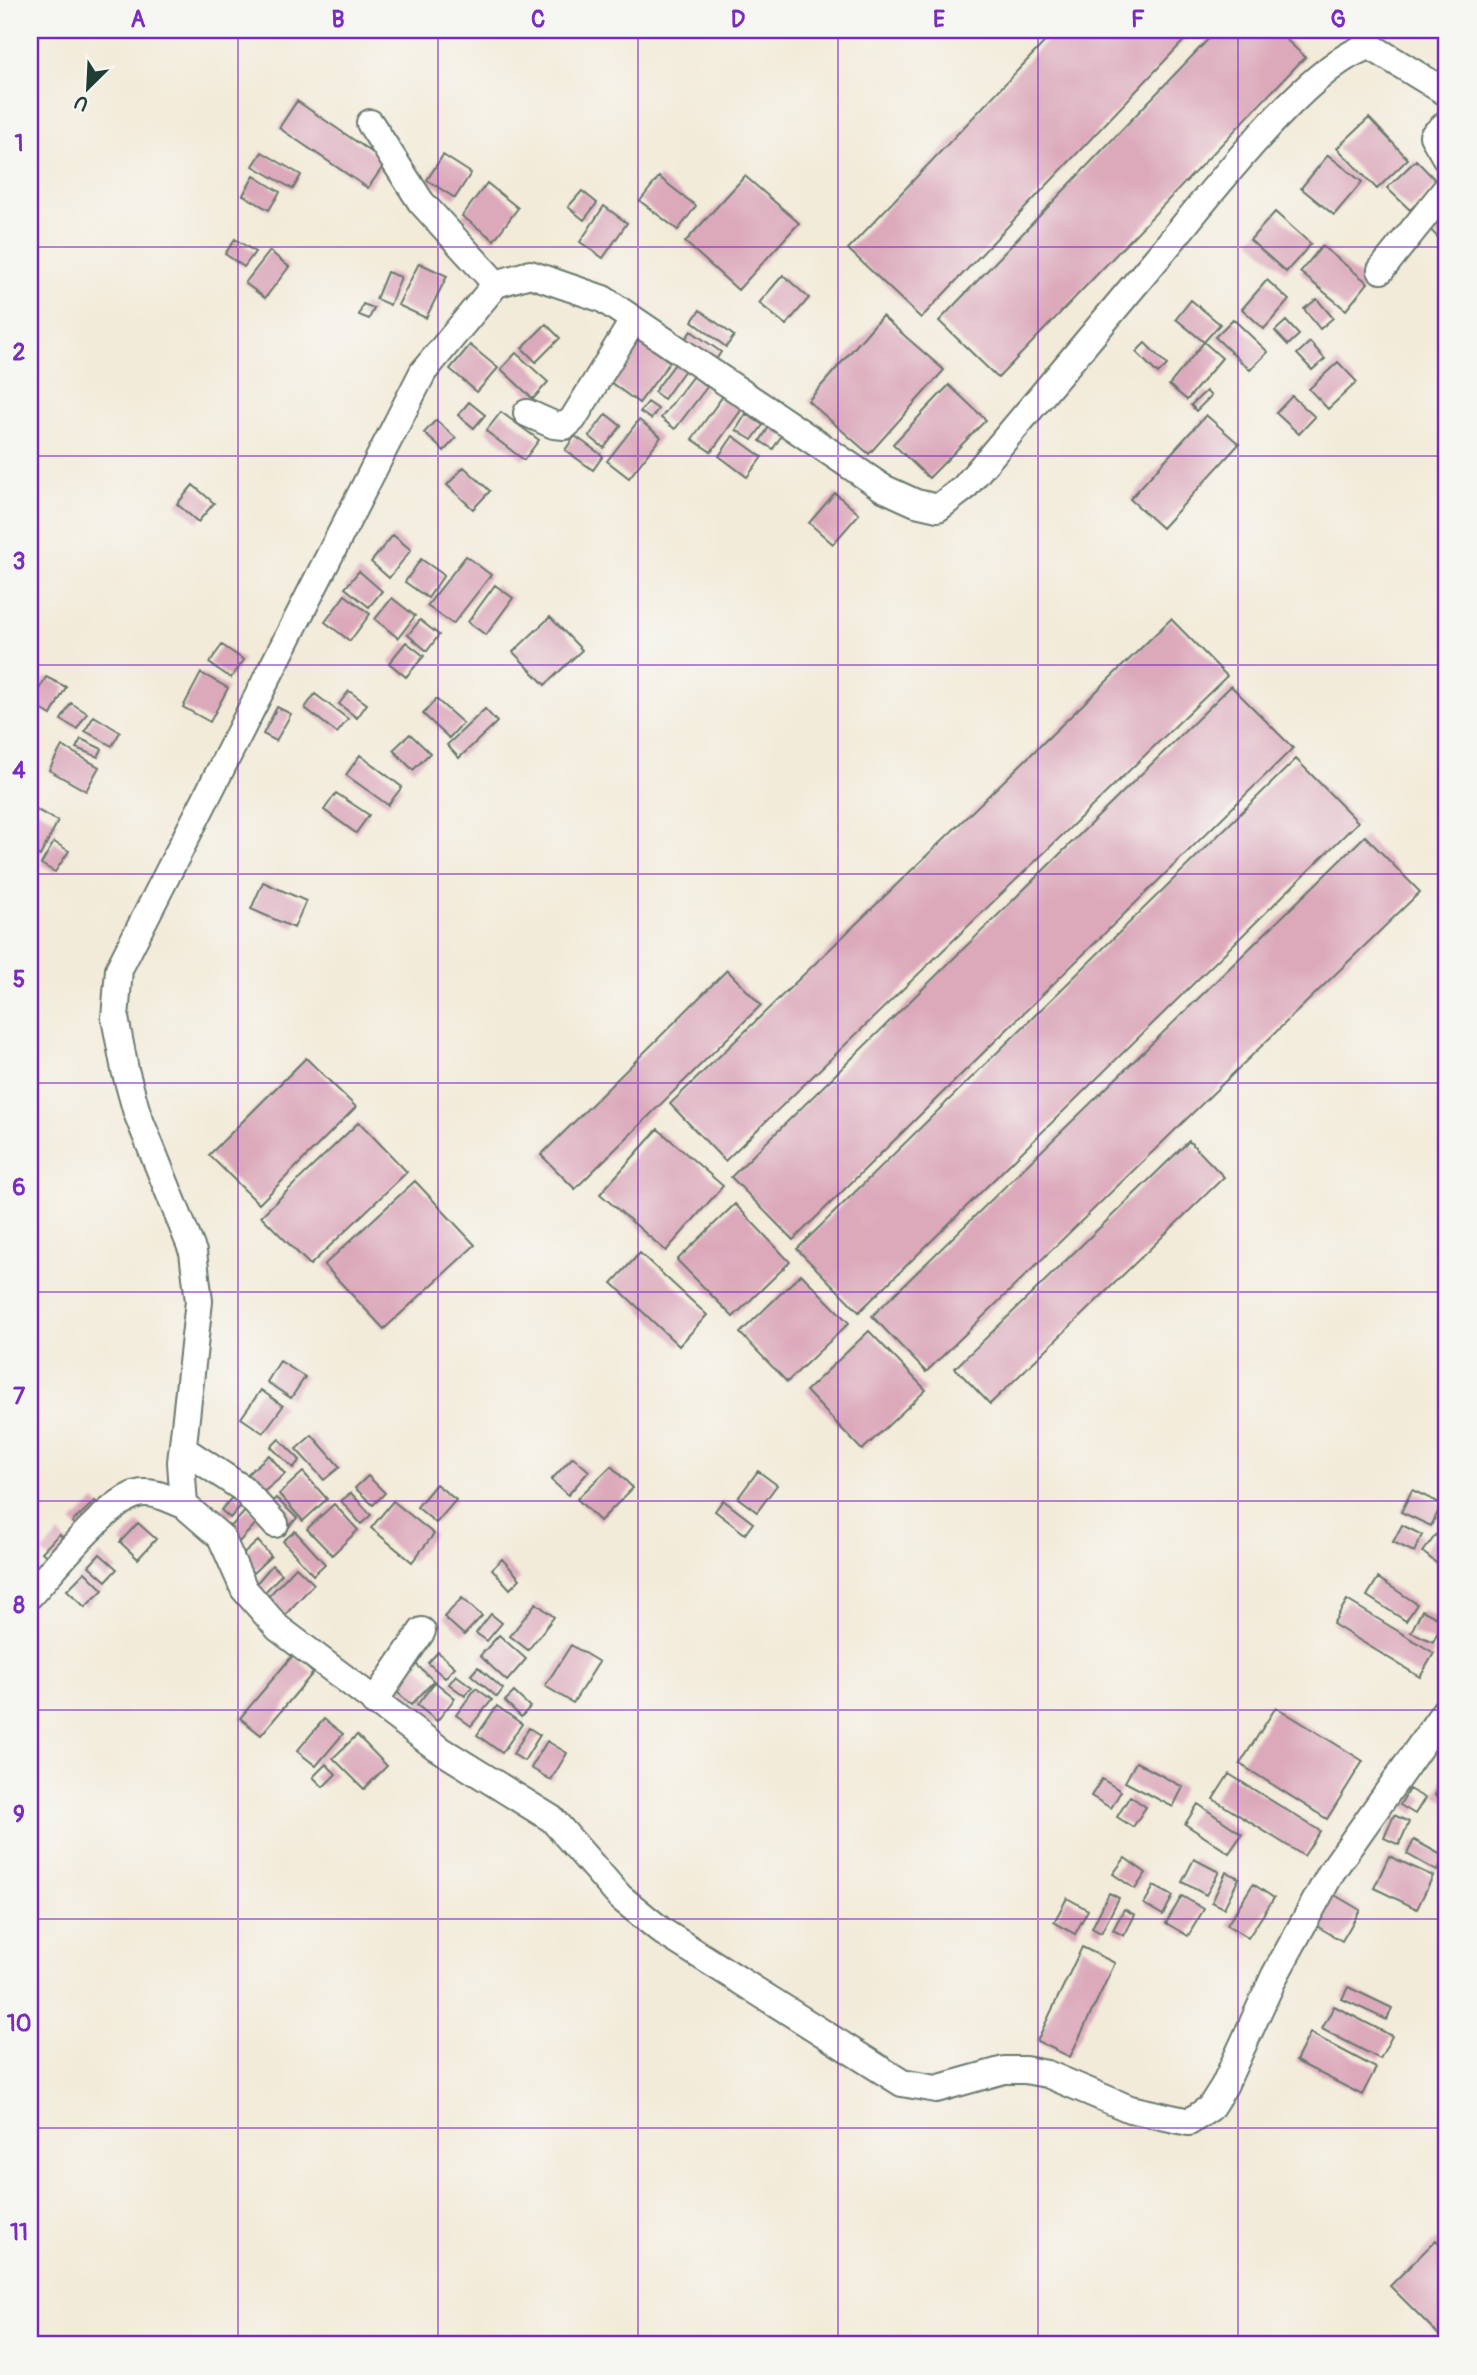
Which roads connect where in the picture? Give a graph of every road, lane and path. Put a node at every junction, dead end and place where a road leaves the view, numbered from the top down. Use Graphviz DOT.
graph roads {
  1 [pos="1447,93"];
  2 [pos="1447,123"];
  3 [pos="370,124"];
  4 [pos="1447,160"];
  5 [pos="1447,188"];
  6 [pos="1381,270"];
  7 [pos="496,284"];
  8 [pos="633,321"];
  9 [pos="527,413"];
  10 [pos="183,1449"];
  11 [pos="184,1506"];
  12 [pos="275,1524"];
  13 [pos="30,1595"];
  14 [pos="422,1631"];
  15 [pos="374,1702"];
  16 [pos="1447,1709"];
  1 -- 8 [label="street"];
  2 -- 4 [label="street"];
  3 -- 7 [label="street"];
  5 -- 6 [label="street"];
  7 -- 8 [label="street"];
  7 -- 10 [label="street"];
  8 -- 9 [label="street"];
  10 -- 11 [label="street"];
  10 -- 12 [label="street"];
  11 -- 13 [label="street"];
  11 -- 15 [label="street"];
  14 -- 15 [label="street"];
  15 -- 16 [label="street"];
}
